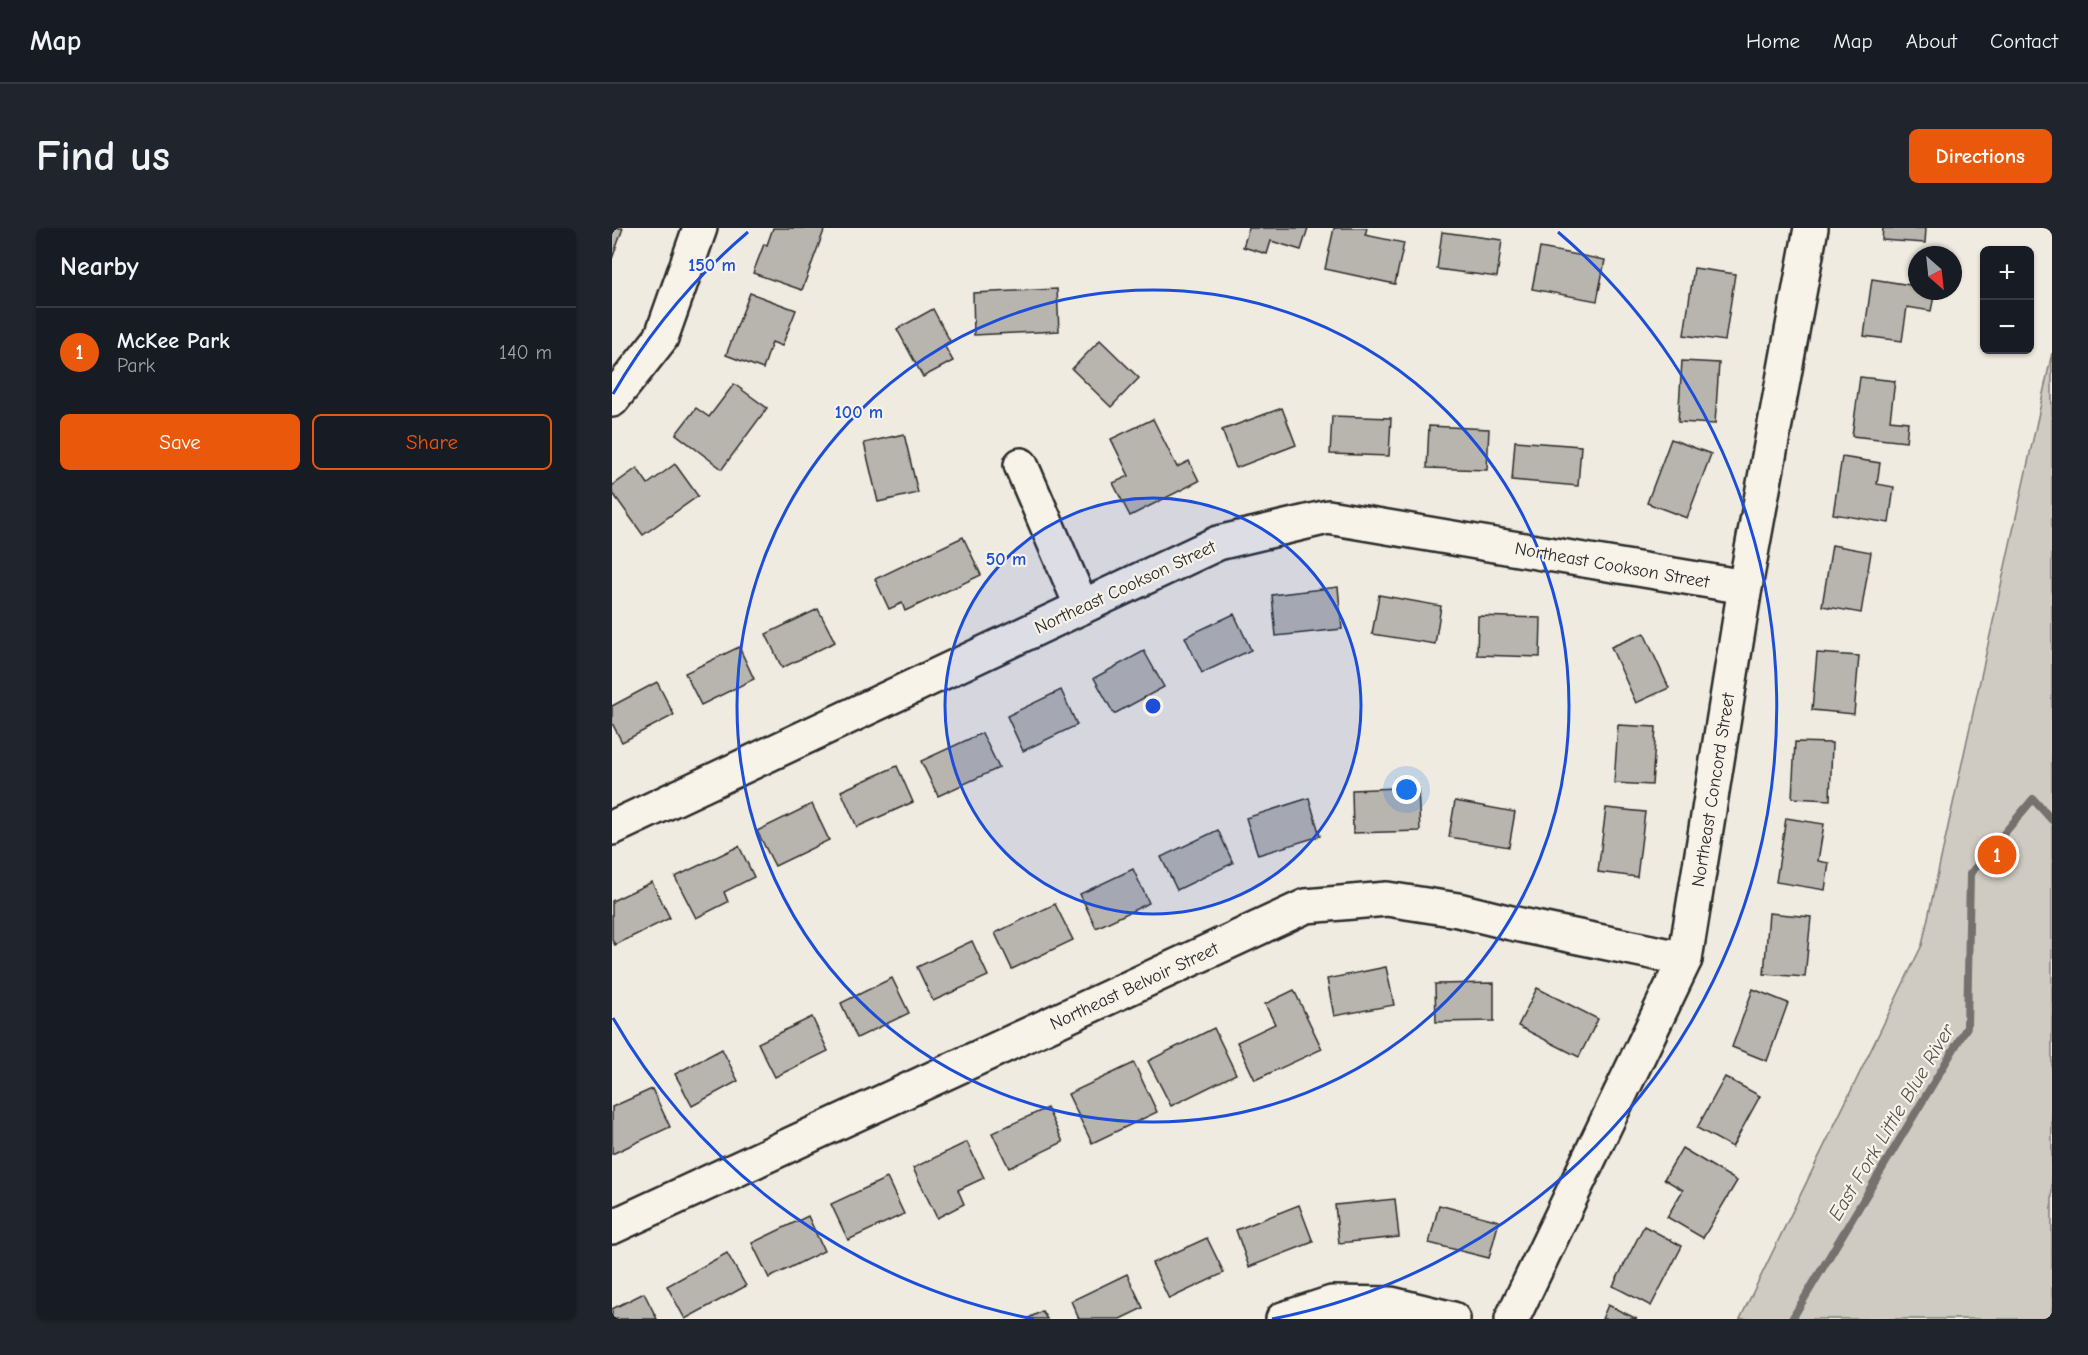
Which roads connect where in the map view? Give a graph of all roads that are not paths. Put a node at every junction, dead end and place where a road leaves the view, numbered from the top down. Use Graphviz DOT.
graph roads {
  1 [pos="700,228"];
  2 [pos="1811,228"];
  3 [pos="612,400"];
  4 [pos="1022,465"];
  5 [pos="1745,588"];
  6 [pos="1082,607"];
  7 [pos="612,828"];
  8 [pos="1685,959"];
  9 [pos="612,1227"];
  10 [pos="1283,1319"];
  11 [pos="1453,1319"];
  12 [pos="1512,1319"];
  1 -- 3 [label="street"];
  2 -- 5 [label="street, Northeast Concord Street"];
  4 -- 6 [label="street"];
  5 -- 6 [label="street, Northeast Cookson Street"];
  5 -- 8 [label="street, Northeast Concord Street"];
  6 -- 7 [label="street, Northeast Cookson Street"];
  8 -- 9 [label="street, Northeast Belvoir Street"];
  8 -- 12 [label="street, Northeast Concord Street"];
  10 -- 11 [label="street"];
}
